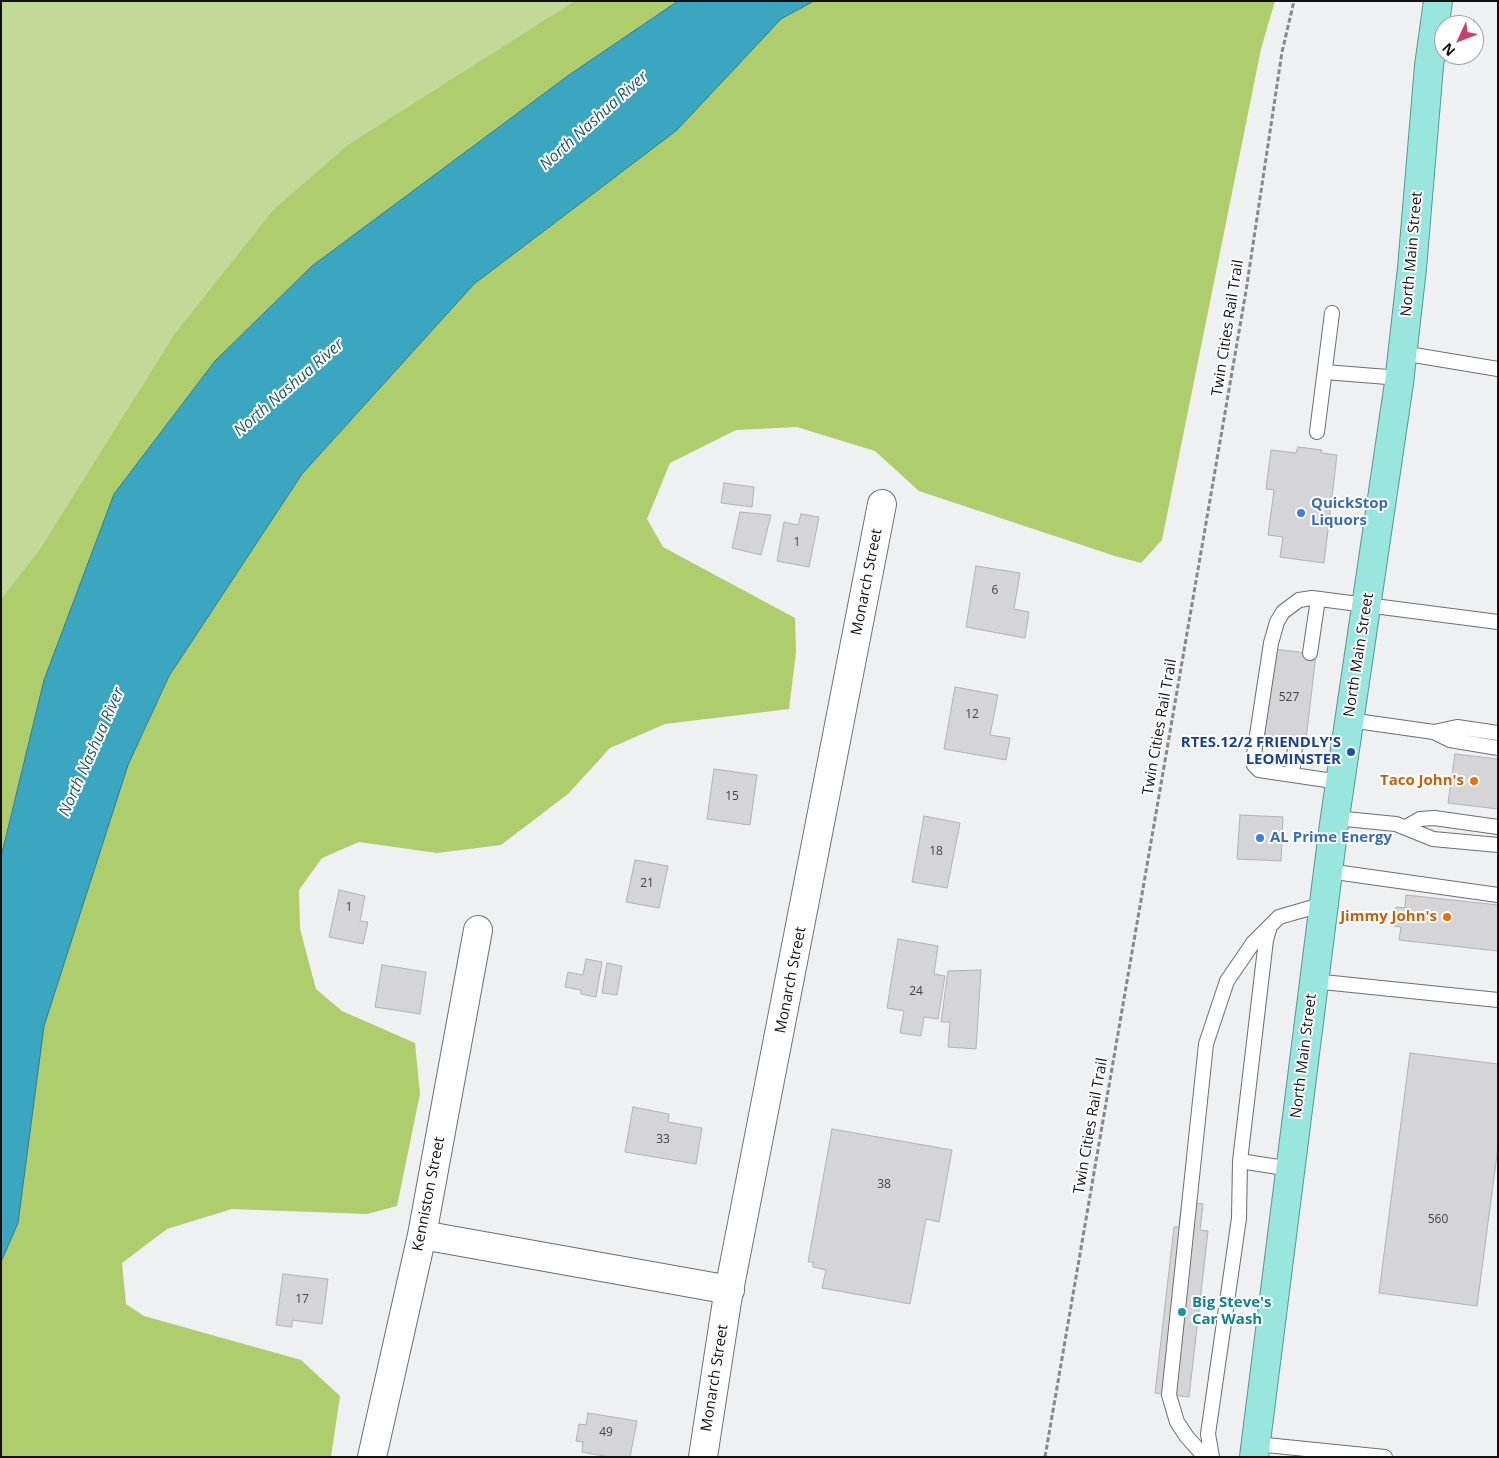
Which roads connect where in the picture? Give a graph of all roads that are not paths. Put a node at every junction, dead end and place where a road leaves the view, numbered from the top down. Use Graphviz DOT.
graph roads {
  1 [pos="1438,1"];
  2 [pos="1332,313"];
  3 [pos="1401,366"];
  4 [pos="1498,369"];
  5 [pos="1325,372"];
  6 [pos="1317,432"];
  7 [pos="882,504"];
  8 [pos="1318,599"];
  9 [pos="1367,604"];
  10 [pos="1498,622"];
  11 [pos="1310,653"];
  12 [pos="1349,720"];
  13 [pos="1434,732"];
  14 [pos="1498,733"];
  15 [pos="1295,747"];
  16 [pos="1498,748"];
  17 [pos="1292,776"];
  18 [pos="1340,782"];
  19 [pos="1335,818"];
  20 [pos="1406,827"];
  21 [pos="1498,827"];
  22 [pos="1498,844"];
  23 [pos="1328,871"];
  24 [pos="1498,895"];
  25 [pos="1324,904"];
  26 [pos="1270,926"];
  27 [pos="478,930"];
  28 [pos="1314,981"];
  29 [pos="1498,1000"];
  30 [pos="1240,1161"];
  31 [pos="1291,1169"];
  32 [pos="422,1236"];
  33 [pos="730,1290"];
  34 [pos="1255,1450"];
  35 [pos="1308,1453"];
  36 [pos="372,1457"];
  37 [pos="703,1457"];
  38 [pos="1205,1457"];
  39 [pos="1212,1457"];
  40 [pos="1385,1457"];
  1 -- 3 [label="highway, North Main Street"];
  2 -- 5 [label="lane"];
  3 -- 4 [label="lane"];
  3 -- 5 [label="lane"];
  3 -- 9 [label="highway, North Main Street"];
  5 -- 6 [label="lane"];
  7 -- 33 [label="street, Monarch Street"];
  8 -- 9 [label="lane"];
  8 -- 11 [label="lane"];
  8 -- 17 [label="lane"];
  9 -- 10 [label="lane"];
  9 -- 12 [label="highway, North Main Street"];
  12 -- 13 [label="lane"];
  12 -- 18 [label="highway, North Main Street"];
  13 -- 14 [label="lane"];
  13 -- 16 [label="lane"];
  15 -- 17 [label="lane"];
  17 -- 18 [label="lane"];
  18 -- 19 [label="highway, North Main Street"];
  19 -- 20 [label="lane"];
  19 -- 23 [label="highway, North Main Street"];
  20 -- 21 [label="lane"];
  20 -- 22 [label="lane"];
  23 -- 24 [label="lane"];
  23 -- 25 [label="highway, North Main Street"];
  25 -- 26 [label="lane"];
  25 -- 28 [label="highway, North Main Street"];
  26 -- 30 [label="lane"];
  26 -- 38 [label="lane"];
  27 -- 32 [label="street, Kenniston Street"];
  28 -- 29 [label="lane"];
  28 -- 31 [label="highway, North Main Street"];
  30 -- 31 [label="lane"];
  30 -- 39 [label="lane"];
  31 -- 34 [label="highway, North Main Street"];
  32 -- 33 [label="street"];
  32 -- 36 [label="street, Kenniston Street"];
  33 -- 37 [label="street, Monarch Street"];
  34 -- 35 [label="lane"];
  35 -- 40 [label="lane"];
}
